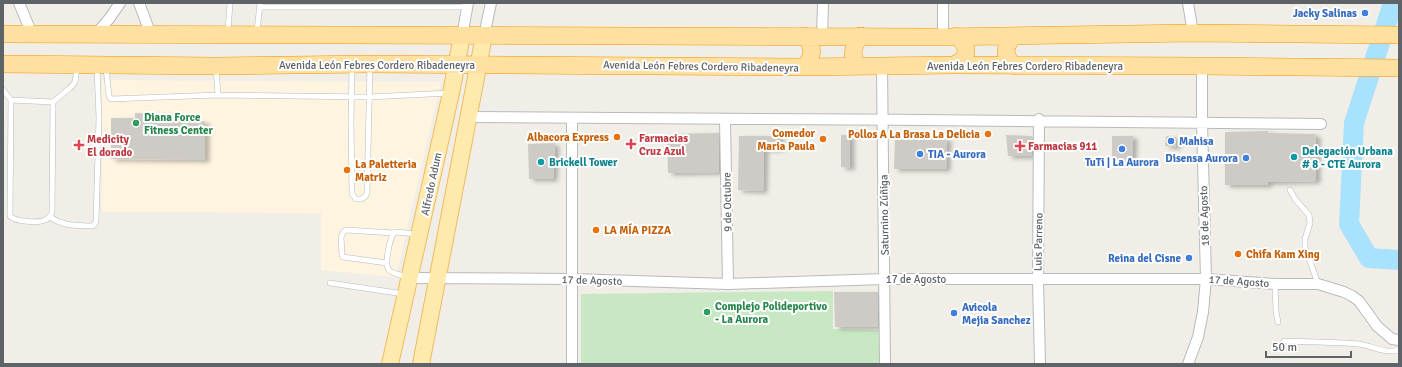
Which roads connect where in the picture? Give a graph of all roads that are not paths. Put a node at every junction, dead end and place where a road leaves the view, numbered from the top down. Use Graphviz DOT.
graph roads {
  1 [pos="19,3"];
  2 [pos="120,3"];
  3 [pos="139,3"];
  4 [pos="230,3"];
  5 [pos="491,3"];
  6 [pos="823,3"];
  7 [pos="943,3"];
  8 [pos="1188,3"];
  9 [pos="260,5"];
  10 [pos="275,5"];
  11 [pos="297,5"];
  12 [pos="468,5"];
  13 [pos="3,34"];
  14 [pos="32,34"];
  15 [pos="228,34"];
  16 [pos="257,34"];
  17 [pos="1193,34"];
  18 [pos="95,35"];
  19 [pos="150,35"];
  20 [pos="1399,35"];
  21 [pos="462,36"];
  22 [pos="484,36"];
  23 [pos="805,36"];
  24 [pos="822,36"];
  25 [pos="861,36"];
  26 [pos="949,36"];
  27 [pos="1013,36"];
  28 [pos="3,64"];
  29 [pos="352,64"];
  30 [pos="370,64"];
  31 [pos="77,65"];
  32 [pos="102,65"];
  33 [pos="457,65"];
  34 [pos="478,65"];
  35 [pos="954,65"];
  36 [pos="216,66"];
  37 [pos="857,66"];
  38 [pos="882,66"];
  39 [pos="1015,66"];
  40 [pos="1202,66"];
  41 [pos="804,67"];
  42 [pos="1399,68"];
  43 [pos="3,90"];
  44 [pos="451,93"];
  45 [pos="218,95"];
  46 [pos="351,96"];
  47 [pos="369,97"];
  48 [pos="11,100"];
  49 [pos="53,102"];
  50 [pos="468,117"];
  51 [pos="572,118"];
  52 [pos="726,120"];
  53 [pos="883,120"];
  54 [pos="1039,120"];
  55 [pos="1202,122"];
  56 [pos="1321,124"];
  57 [pos="1290,190"];
  58 [pos="50,217"];
  59 [pos="393,233"];
  60 [pos="420,235"];
  61 [pos="387,263"];
  62 [pos="439,277"];
  63 [pos="410,278"];
  64 [pos="572,279"];
  65 [pos="885,279"];
  66 [pos="1206,279"];
  67 [pos="1038,280"];
  68 [pos="330,283"];
  69 [pos="728,284"];
  70 [pos="1275,284"];
  71 [pos="1318,284"];
  72 [pos="406,294"];
  73 [pos="1278,322"];
  74 [pos="1284,341"];
  75 [pos="1397,341"];
  76 [pos="1399,350"];
  77 [pos="390,364"];
  78 [pos="421,364"];
  79 [pos="572,364"];
  80 [pos="885,364"];
  81 [pos="1040,364"];
  82 [pos="1188,364"];
  1 -- 14 [label="street"];
  2 -- 18 [label="street"];
  3 -- 19 [label="street"];
  4 -- 15 [label="lane"];
  5 -- 22 [label="street"];
  6 -- 24 [label="street"];
  7 -- 26 [label="street"];
  8 -- 17 [label="street"];
  9 -- 10 [label="lane"];
  9 -- 16 [label="lane"];
  10 -- 11 [label="lane"];
  11 -- 12 [label="lane"];
  12 -- 21 [label="street, Alfredo Adum"];
  13 -- 14 [label="highway"];
  14 -- 18 [label="highway"];
  15 -- 16 [label="highway"];
  15 -- 19 [label="highway"];
  16 -- 21 [label="highway"];
  17 -- 20 [label="highway"];
  17 -- 27 [label="highway"];
  18 -- 19 [label="highway"];
  21 -- 22 [label="highway"];
  21 -- 33 [label="main road, Alfredo Adum"];
  22 -- 23 [label="highway"];
  22 -- 34 [label="main road"];
  23 -- 24 [label="highway"];
  23 -- 41 [label="highway"];
  24 -- 25 [label="highway"];
  25 -- 26 [label="highway"];
  25 -- 37 [label="highway"];
  26 -- 27 [label="highway"];
  26 -- 35 [label="highway"];
  27 -- 39 [label="highway"];
  28 -- 31 [label="highway, Avenida León Febres Cordero Ribadeneyra"];
  29 -- 30 [label="highway, Avenida León Febres Cordero Ribadeneyra"];
  29 -- 36 [label="highway, Avenida León Febres Cordero Ribadeneyra"];
  29 -- 46 [label="lane"];
  30 -- 33 [label="highway, Avenida León Febres Cordero Ribadeneyra"];
  30 -- 47 [label="lane"];
  31 -- 32 [label="highway, Avenida León Febres Cordero Ribadeneyra"];
  31 -- 49 [label="lane"];
  32 -- 36 [label="highway, Avenida León Febres Cordero Ribadeneyra"];
  32 -- 45 [label="lane"];
  32 -- 58 [label="lane"];
  33 -- 34 [label="highway, Avenida León Febres Cordero Ribadeneyra"];
  33 -- 44 [label="main road, Alfredo Adum"];
  34 -- 41 [label="highway, Avenida León Febres Cordero Ribadeneyra"];
  34 -- 50 [label="main road"];
  35 -- 38 [label="highway, Avenida León Febres Cordero Ribadeneyra"];
  35 -- 39 [label="highway, Avenida León Febres Cordero Ribadeneyra"];
  36 -- 45 [label="lane"];
  37 -- 38 [label="highway, Avenida León Febres Cordero Ribadeneyra"];
  37 -- 41 [label="highway, Avenida León Febres Cordero Ribadeneyra"];
  38 -- 53 [label="street, Saturnino Zúñiga"];
  39 -- 40 [label="highway, Avenida León Febres Cordero Ribadeneyra"];
  40 -- 42 [label="highway, Avenida León Febres Cordero Ribadeneyra"];
  40 -- 55 [label="street, 18 de Agosto"];
  43 -- 48 [label="lane"];
  44 -- 47 [label="lane"];
  44 -- 60 [label="main road, Alfredo Adum"];
  45 -- 46 [label="lane"];
  46 -- 47 [label="lane"];
  46 -- 47 [label="lane"];
  48 -- 49 [label="lane"];
  48 -- 58 [label="lane"];
  49 -- 58 [label="lane"];
  50 -- 51 [label="street"];
  50 -- 62 [label="main road"];
  51 -- 52 [label="street"];
  51 -- 64 [label="street"];
  52 -- 53 [label="street"];
  52 -- 69 [label="street, 9 de Octubre"];
  53 -- 54 [label="street"];
  53 -- 65 [label="street, Saturnino Zúñiga"];
  54 -- 55 [label="street"];
  54 -- 67 [label="street, Luis Parreno"];
  55 -- 56 [label="street"];
  55 -- 66 [label="street, 18 de Agosto"];
  57 -- 71 [label="lane"];
  59 -- 60 [label="lane"];
  59 -- 61 [label="lane"];
  59 -- 61 [label="lane"];
  60 -- 63 [label="main road, Alfredo Adum"];
  61 -- 63 [label="lane"];
  62 -- 63 [label="street, 17 de Agosto"];
  62 -- 64 [label="street, 17 de Agosto"];
  62 -- 78 [label="main road"];
  63 -- 72 [label="main road, Alfredo Adum"];
  64 -- 69 [label="street, 17 de Agosto"];
  64 -- 79 [label="street"];
  65 -- 67 [label="street, 17 de Agosto"];
  65 -- 69 [label="street, 17 de Agosto"];
  65 -- 80 [label="street, Saturnino Zúñiga"];
  66 -- 67 [label="street, 17 de Agosto"];
  66 -- 70 [label="street, 17 de Agosto"];
  66 -- 82 [label="street, 18 de Agosto"];
  67 -- 81 [label="street, Luis Parreno"];
  68 -- 72 [label="lane"];
  70 -- 71 [label="street, 17 de Agosto"];
  70 -- 73 [label="lane"];
  71 -- 75 [label="street, 17 de Agosto"];
  72 -- 77 [label="main road, Alfredo Adum"];
  74 -- 76 [label="lane"];
}
